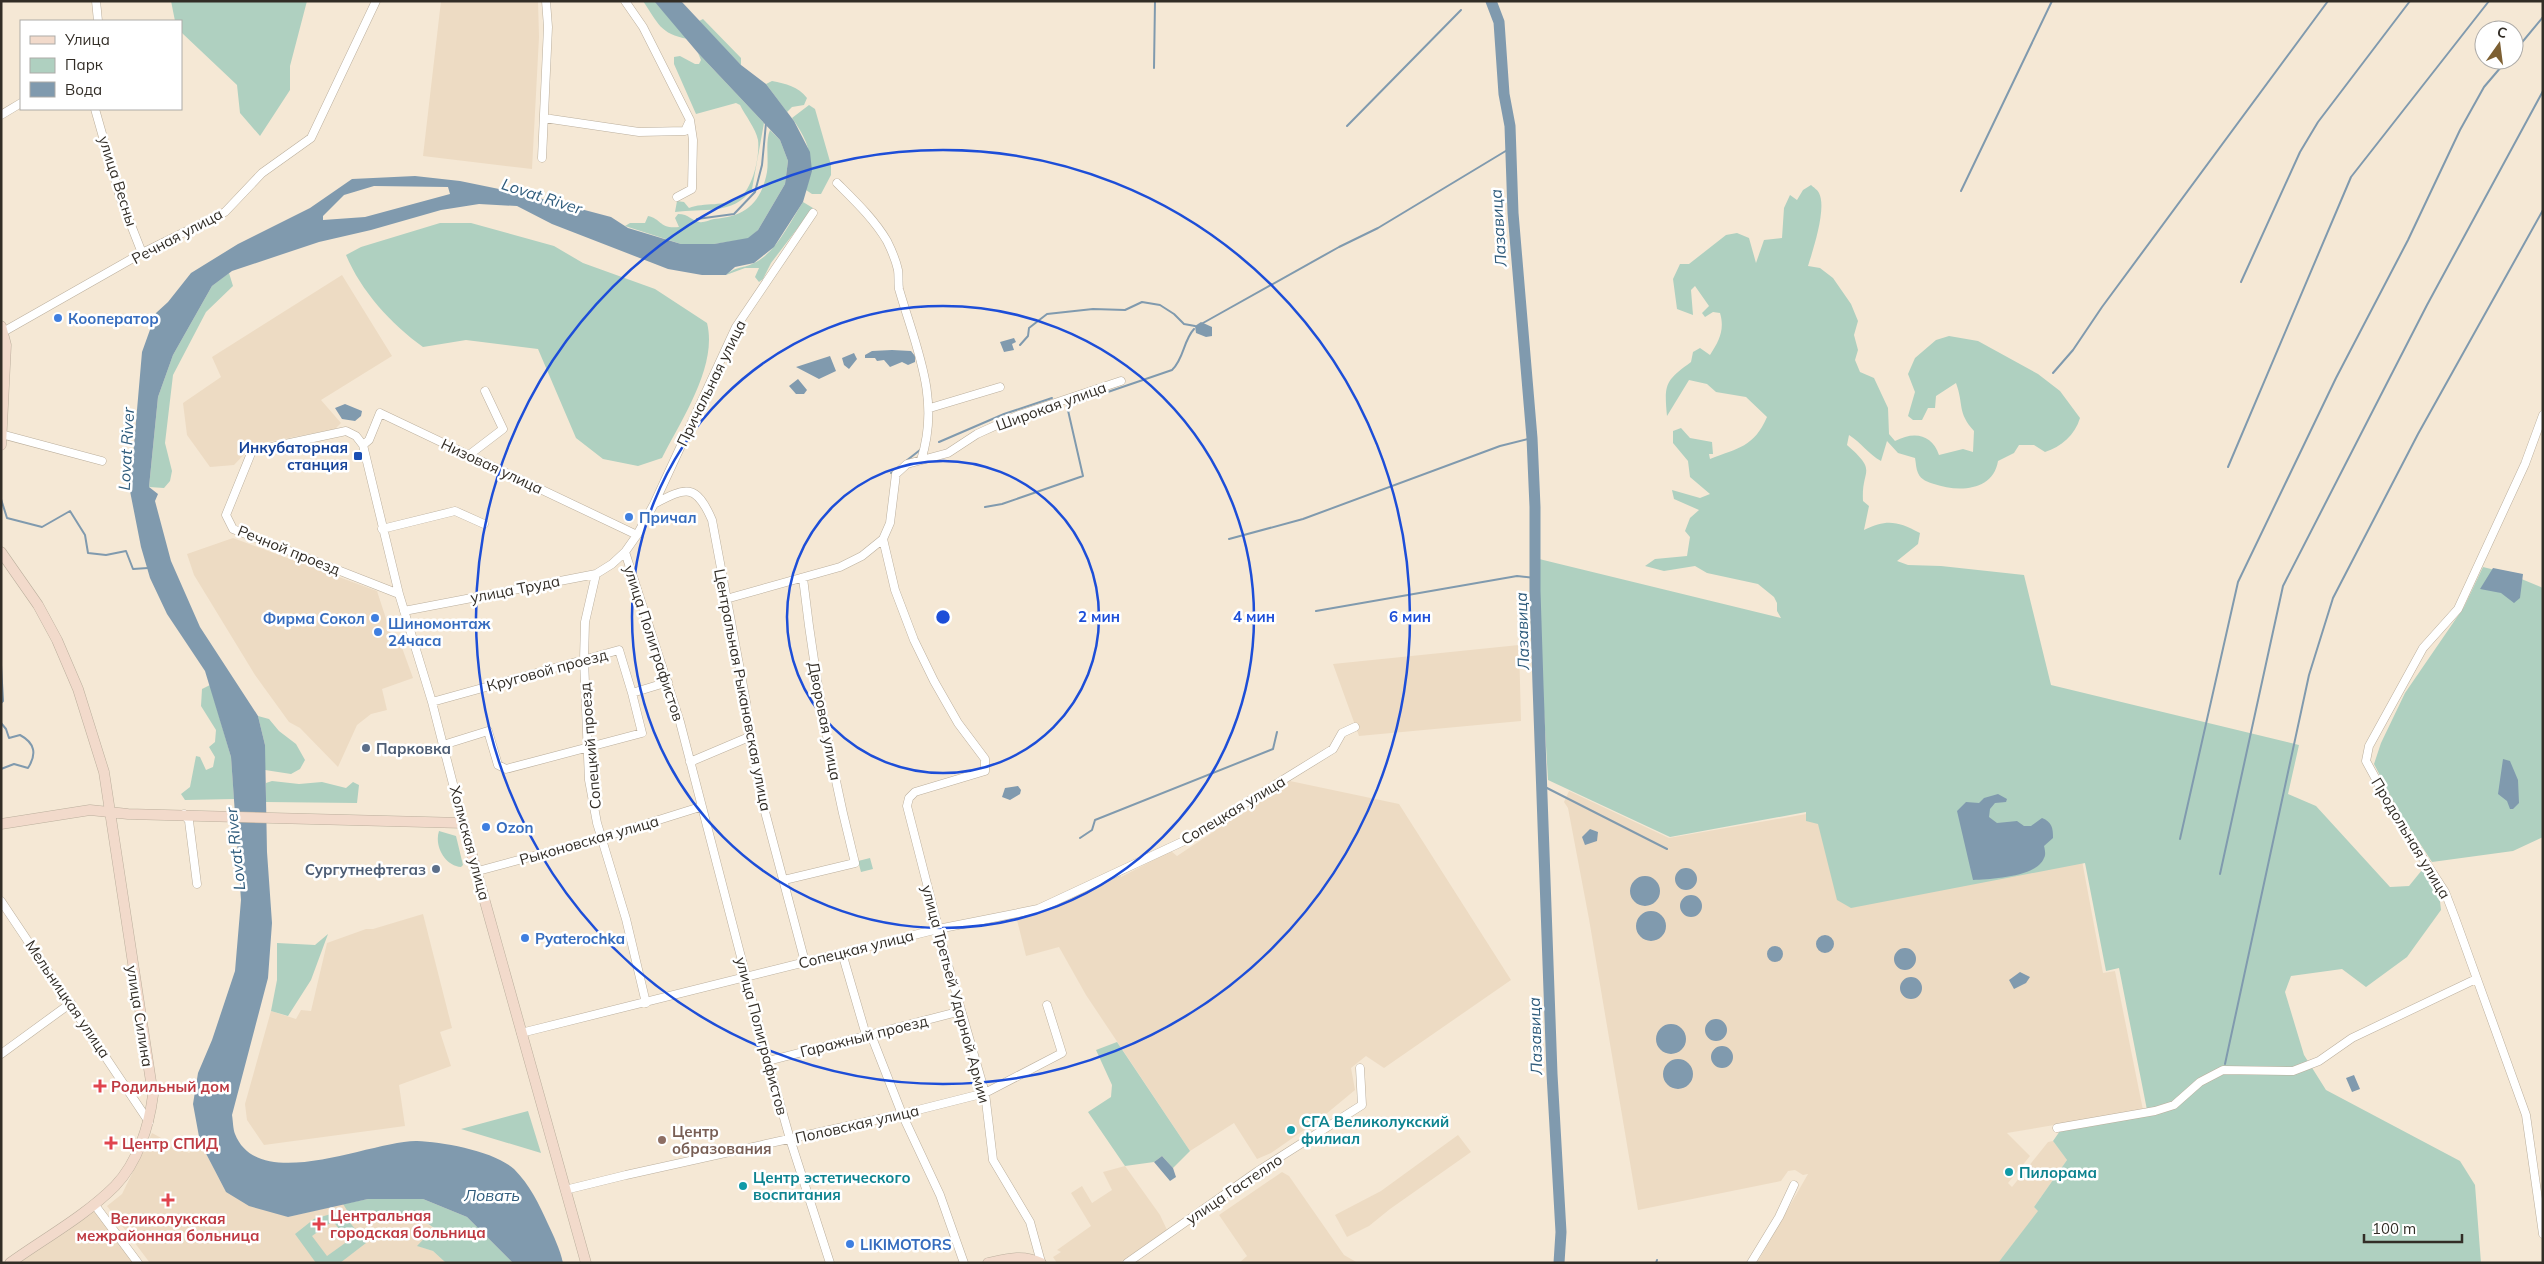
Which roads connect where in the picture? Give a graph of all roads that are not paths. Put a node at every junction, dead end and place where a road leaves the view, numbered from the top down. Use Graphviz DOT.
graph roads {
  1 [pos="96,1"];
  2 [pos="376,1"];
  3 [pos="546,1"];
  4 [pos="625,1"];
  5 [pos="98,20"];
  6 [pos="20,104"];
  7 [pos="95,110"];
  8 [pos="1,115"];
  9 [pos="544,118"];
  10 [pos="690,120"];
  11 [pos="542,158"];
  12 [pos="837,183"];
  13 [pos="677,196"];
  14 [pos="813,213"];
  15 [pos="142,253"];
  16 [pos="2,329"];
  17 [pos="4,345"];
  18 [pos="1121,381"];
  19 [pos="1000,388"];
  20 [pos="484,391"];
  21 [pos="930,408"];
  22 [pos="2543,415"];
  23 [pos="2,438"];
  24 [pos="363,445"];
  25 [pos="469,455"];
  26 [pos="921,460"];
  27 [pos="102,461"];
  28 [pos="654,504"];
  29 [pos="484,524"];
  30 [pos="382,529"];
  31 [pos="637,535"];
  32 [pos="883,539"];
  33 [pos="1,552"];
  34 [pos="623,554"];
  35 [pos="596,574"];
  36 [pos="803,578"];
  37 [pos="399,594"];
  38 [pos="726,599"];
  39 [pos="404,611"];
  40 [pos="584,660"];
  41 [pos="668,682"];
  42 [pos="632,693"];
  43 [pos="432,702"];
  44 [pos="1355,727"];
  45 [pos="749,737"];
  46 [pos="443,745"];
  47 [pos="587,748"];
  48 [pos="690,762"];
  49 [pos="700,807"];
  50 [pos="109,812"];
  51 [pos="184,814"];
  52 [pos="464,823"];
  53 [pos="1,824"];
  54 [pos="601,838"];
  55 [pos="478,871"];
  56 [pos="784,880"];
  57 [pos="197,884"];
  58 [pos="1,901"];
  59 [pos="938,929"];
  60 [pos="842,953"];
  61 [pos="805,962"];
  62 [pos="745,978"];
  63 [pos="2476,979"];
  64 [pos="71,1002"];
  65 [pos="646,1003"];
  66 [pos="1047,1005"];
  67 [pos="961,1011"];
  68 [pos="521,1033"];
  69 [pos="866,1035"];
  70 [pos="1,1054"];
  71 [pos="768,1061"];
  72 [pos="1360,1068"];
  73 [pos="985,1093"];
  74 [pos="902,1114"];
  75 [pos="149,1122"];
  76 [pos="2057,1128"];
  77 [pos="790,1139"];
  78 [pos="1794,1185"];
  79 [pos="566,1190"];
  80 [pos="94,1204"];
  81 [pos="2543,1234"];
  82 [pos="1041,1262"];
  83 [pos="10,1263"];
  84 [pos="138,1263"];
  85 [pos="586,1263"];
  86 [pos="830,1263"];
  87 [pos="964,1263"];
  88 [pos="988,1263"];
  89 [pos="1127,1263"];
  90 [pos="1751,1263"];
  1 -- 5 [label="street"];
  2 -- 15 [label="street, Речная улица"];
  3 -- 9 [label="street"];
  4 -- 10 [label="street"];
  6 -- 8 [label="street"];
  7 -- 15 [label="street, улица Весны"];
  9 -- 10 [label="street"];
  9 -- 11 [label="street"];
  10 -- 13 [label="street"];
  12 -- 21 [label="street"];
  14 -- 28 [label="street, Причальная улица"];
  15 -- 16 [label="street, Речная улица"];
  16 -- 17 [label="main road"];
  17 -- 23 [label="main road"];
  18 -- 26 [label="street, Широкая улица"];
  19 -- 21 [label="street"];
  20 -- 25 [label="street"];
  21 -- 26 [label="street"];
  22 -- 63 [label="street, Продольная улица"];
  23 -- 27 [label="street"];
  24 -- 25 [label="street, Низовая улица"];
  24 -- 30 [label="street, Холмская улица"];
  24 -- 37 [label="street, Речной проезд"];
  25 -- 31 [label="street, Низовая улица"];
  26 -- 32 [label="street, Широкая улица"];
  28 -- 31 [label="street, Причальная улица"];
  28 -- 38 [label="street, Центральная Рыкановская улица"];
  29 -- 30 [label="street"];
  30 -- 37 [label="street, Холмская улица"];
  31 -- 34 [label="street, Причальная улица"];
  32 -- 36 [label="street"];
  32 -- 59 [label="street, улица Третьей Ударной Армии"];
  33 -- 50 [label="main road, улица Силина"];
  34 -- 35 [label="street, улица Труда"];
  34 -- 41 [label="street, улица Полиграфистов"];
  35 -- 39 [label="street, улица Труда"];
  35 -- 40 [label="street, Сопецкий проезд"];
  36 -- 38 [label="street"];
  36 -- 56 [label="street, Дворовая улица"];
  37 -- 39 [label="street, Холмская улица"];
  38 -- 45 [label="street, Центральная Рыкановская улица"];
  39 -- 43 [label="street, Холмская улица"];
  40 -- 42 [label="street, Круговой проезд"];
  40 -- 43 [label="street, Круговой проезд"];
  40 -- 47 [label="street, Сопецкий проезд"];
  41 -- 42 [label="street"];
  41 -- 48 [label="street, улица Полиграфистов"];
  42 -- 47 [label="street, Круговой проезд"];
  43 -- 46 [label="street, Холмская улица"];
  44 -- 59 [label="street, Сопецкая улица"];
  45 -- 48 [label="street"];
  45 -- 56 [label="street, Центральная Рыкановская улица"];
  46 -- 47 [label="street, Круговой проезд"];
  46 -- 52 [label="street, Холмская улица"];
  47 -- 54 [label="street, Сопецкий проезд"];
  48 -- 49 [label="street, улица Полиграфистов"];
  49 -- 54 [label="street, Рыконовская улица"];
  49 -- 62 [label="street, улица Полиграфистов"];
  50 -- 51 [label="main road"];
  50 -- 53 [label="main road"];
  50 -- 75 [label="main road, улица Силина"];
  51 -- 52 [label="main road"];
  51 -- 57 [label="street"];
  52 -- 55 [label="main road, Холмская улица"];
  54 -- 55 [label="street, Рыконовская улица"];
  54 -- 65 [label="street, Сопецкий проезд"];
  55 -- 68 [label="main road, Холмская улица"];
  56 -- 61 [label="street, Центральная Рыкановская улица"];
  58 -- 64 [label="street, Мельницкая улица"];
  59 -- 60 [label="street, Сопецкая улица"];
  59 -- 67 [label="street, улица Третьей Ударной Армии"];
  60 -- 61 [label="street, Сопецкая улица"];
  60 -- 69 [label="street"];
  61 -- 62 [label="street, Сопецкая улица"];
  62 -- 65 [label="street, Сопецкая улица"];
  62 -- 71 [label="street, улица Полиграфистов"];
  63 -- 76 [label="street"];
  63 -- 81 [label="street, Продольная улица"];
  64 -- 70 [label="street"];
  64 -- 75 [label="street, Мельницкая улица"];
  65 -- 68 [label="street, Сопецкая улица"];
  66 -- 73 [label="street, Половская улица"];
  67 -- 69 [label="street, Гаражный проезд"];
  67 -- 73 [label="street, улица Третьей Ударной Армии"];
  68 -- 79 [label="main road, Холмская улица"];
  69 -- 71 [label="street, Гаражный проезд"];
  69 -- 74 [label="street"];
  71 -- 77 [label="street, улица Полиграфистов"];
  72 -- 89 [label="street, улица Гастелло"];
  73 -- 74 [label="street, Половская улица"];
  73 -- 82 [label="street, улица Третьей Ударной Армии"];
  74 -- 77 [label="street, Половская улица"];
  74 -- 87 [label="street"];
  75 -- 80 [label="main road, улица Силина"];
  77 -- 79 [label="street, Половская улица"];
  77 -- 86 [label="street, улица Полиграфистов"];
  78 -- 90 [label="street"];
  79 -- 85 [label="main road, Холмская улица"];
  80 -- 83 [label="main road, улица Силина"];
  80 -- 84 [label="street"];
  82 -- 88 [label="main road"];
}
